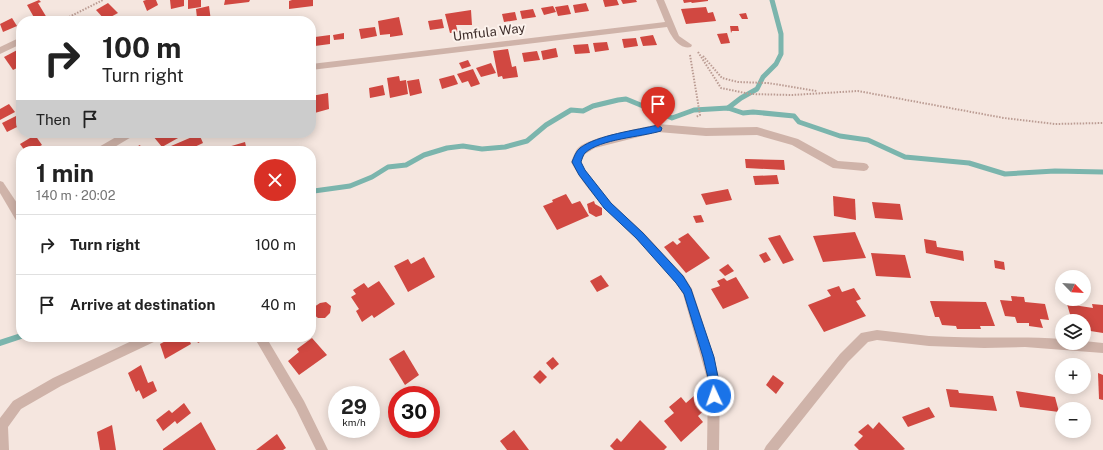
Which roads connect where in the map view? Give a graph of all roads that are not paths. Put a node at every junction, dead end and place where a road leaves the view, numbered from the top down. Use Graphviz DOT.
graph roads {
  1 [pos="660,0"];
  2 [pos="669,24"];
  3 [pos="16,43"];
  4 [pos="688,45"];
  5 [pos="0,51"];
  6 [pos="316,66"];
  7 [pos="122,138"];
  8 [pos="108,146"];
  9 [pos="864,167"];
  10 [pos="0,185"];
  11 [pos="16,199"];
  12 [pos="141,342"];
  13 [pos="263,342"];
  14 [pos="1103,348"];
  15 [pos="3,450"];
  16 [pos="322,450"];
  17 [pos="713,450"];
  18 [pos="770,450"];
  1 -- 2 [label="street"];
  2 -- 4 [label="street"];
  2 -- 6 [label="street, Umfula Way"];
  3 -- 5 [label="street"];
  7 -- 8 [label="street"];
  9 -- 17 [label="street"];
  10 -- 11 [label="street"];
  12 -- 15 [label="street"];
  13 -- 16 [label="street"];
  14 -- 18 [label="street"];
}
